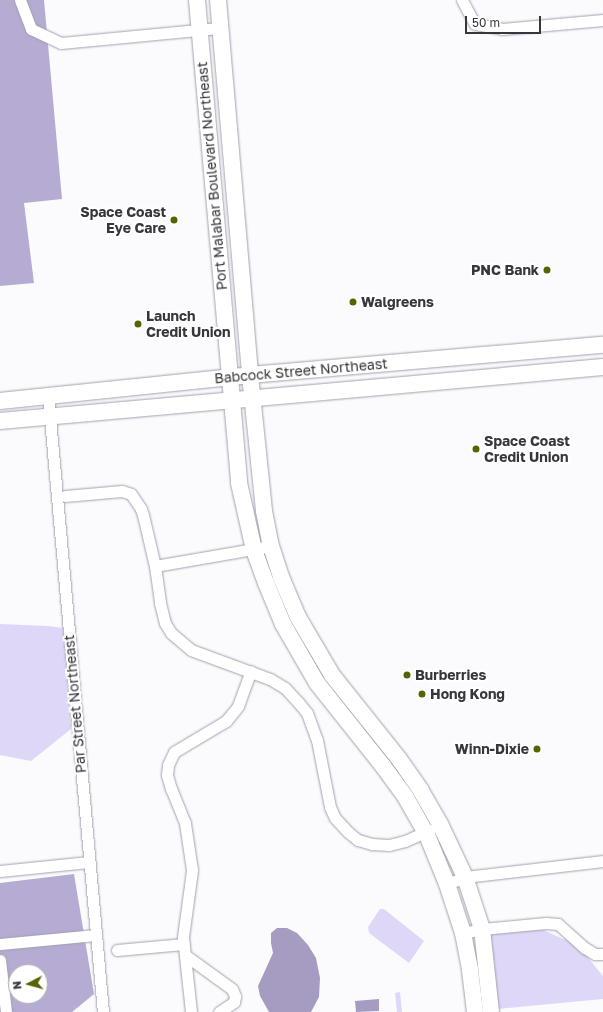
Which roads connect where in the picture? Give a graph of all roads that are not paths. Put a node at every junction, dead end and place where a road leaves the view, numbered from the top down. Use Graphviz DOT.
graph roads {
  1 [pos="20,0"];
  2 [pos="197,0"];
  3 [pos="218,0"];
  4 [pos="462,0"];
  5 [pos="603,20"];
  6 [pos="221,28"];
  7 [pos="200,30"];
  8 [pos="603,345"];
  9 [pos="603,367"];
  10 [pos="250,375"];
  11 [pos="230,377"];
  12 [pos="48,396"];
  13 [pos="252,399"];
  14 [pos="0,400"];
  15 [pos="232,401"];
  16 [pos="49,417"];
  17 [pos="0,421"];
  18 [pos="65,496"];
  19 [pos="271,546"];
  20 [pos="254,550"];
  21 [pos="155,566"];
  22 [pos="251,671"];
  23 [pos="440,824"];
  24 [pos="425,832"];
  25 [pos="603,861"];
  26 [pos="90,862"];
  27 [pos="0,871"];
  28 [pos="464,877"];
  29 [pos="447,884"];
  30 [pos="482,929"];
  31 [pos="463,933"];
  32 [pos="96,935"];
  33 [pos="0,944"];
  34 [pos="184,949"];
  35 [pos="118,950"];
  36 [pos="603,954"];
  37 [pos="0,960"];
  38 [pos="6,1012"];
  39 [pos="103,1012"];
  40 [pos="190,1012"];
  41 [pos="219,1012"];
  42 [pos="475,1012"];
  43 [pos="491,1012"];
  1 -- 7 [label="street"];
  2 -- 7 [label="street, Port Malabar Boulevard Northeast"];
  3 -- 6 [label="street, Port Malabar Boulevard Northeast"];
  4 -- 5 [label="street"];
  6 -- 7 [label="street"];
  6 -- 10 [label="street, Port Malabar Boulevard Northeast"];
  7 -- 11 [label="street, Port Malabar Boulevard Northeast"];
  8 -- 10 [label="street, Babcock Street Northeast"];
  9 -- 13 [label="street, Babcock Street Northeast"];
  10 -- 11 [label="street, Babcock Street Northeast"];
  10 -- 13 [label="street, Port Malabar Boulevard Northeast"];
  11 -- 12 [label="street, Babcock Street Northeast"];
  11 -- 15 [label="street, Port Malabar Boulevard Northeast"];
  12 -- 14 [label="street, Babcock Street Northeast"];
  12 -- 16 [label="street, Par Street Northeast"];
  13 -- 15 [label="street, Babcock Street Northeast"];
  13 -- 19 [label="street, Port Malabar Boulevard Northeast"];
  15 -- 16 [label="street, Babcock Street Northeast"];
  15 -- 20 [label="street, Port Malabar Boulevard Northeast"];
  16 -- 17 [label="street, Babcock Street Northeast"];
  16 -- 26 [label="street, Par Street Northeast"];
  18 -- 21 [label="street"];
  19 -- 20 [label="street"];
  19 -- 23 [label="street, Port Malabar Boulevard Northeast"];
  20 -- 21 [label="street"];
  20 -- 24 [label="street, Port Malabar Boulevard Northeast"];
  21 -- 22 [label="street"];
  22 -- 24 [label="street"];
  22 -- 34 [label="street"];
  23 -- 24 [label="street"];
  23 -- 28 [label="street, Port Malabar Boulevard Northeast"];
  24 -- 29 [label="street, Port Malabar Boulevard Northeast"];
  25 -- 28 [label="street"];
  26 -- 27 [label="street"];
  26 -- 32 [label="street, Par Street Northeast"];
  28 -- 29 [label="street"];
  28 -- 30 [label="street, Port Malabar Boulevard Northeast"];
  29 -- 31 [label="street, Port Malabar Boulevard Northeast"];
  30 -- 31 [label="street"];
  30 -- 36 [label="street"];
  30 -- 43 [label="street, Port Malabar Boulevard Northeast"];
  31 -- 42 [label="street, Port Malabar Boulevard Northeast"];
  32 -- 33 [label="street"];
  32 -- 39 [label="street, Par Street Northeast"];
  34 -- 35 [label="street"];
  34 -- 40 [label="street"];
  34 -- 41 [label="street"];
  37 -- 38 [label="street"];
}
